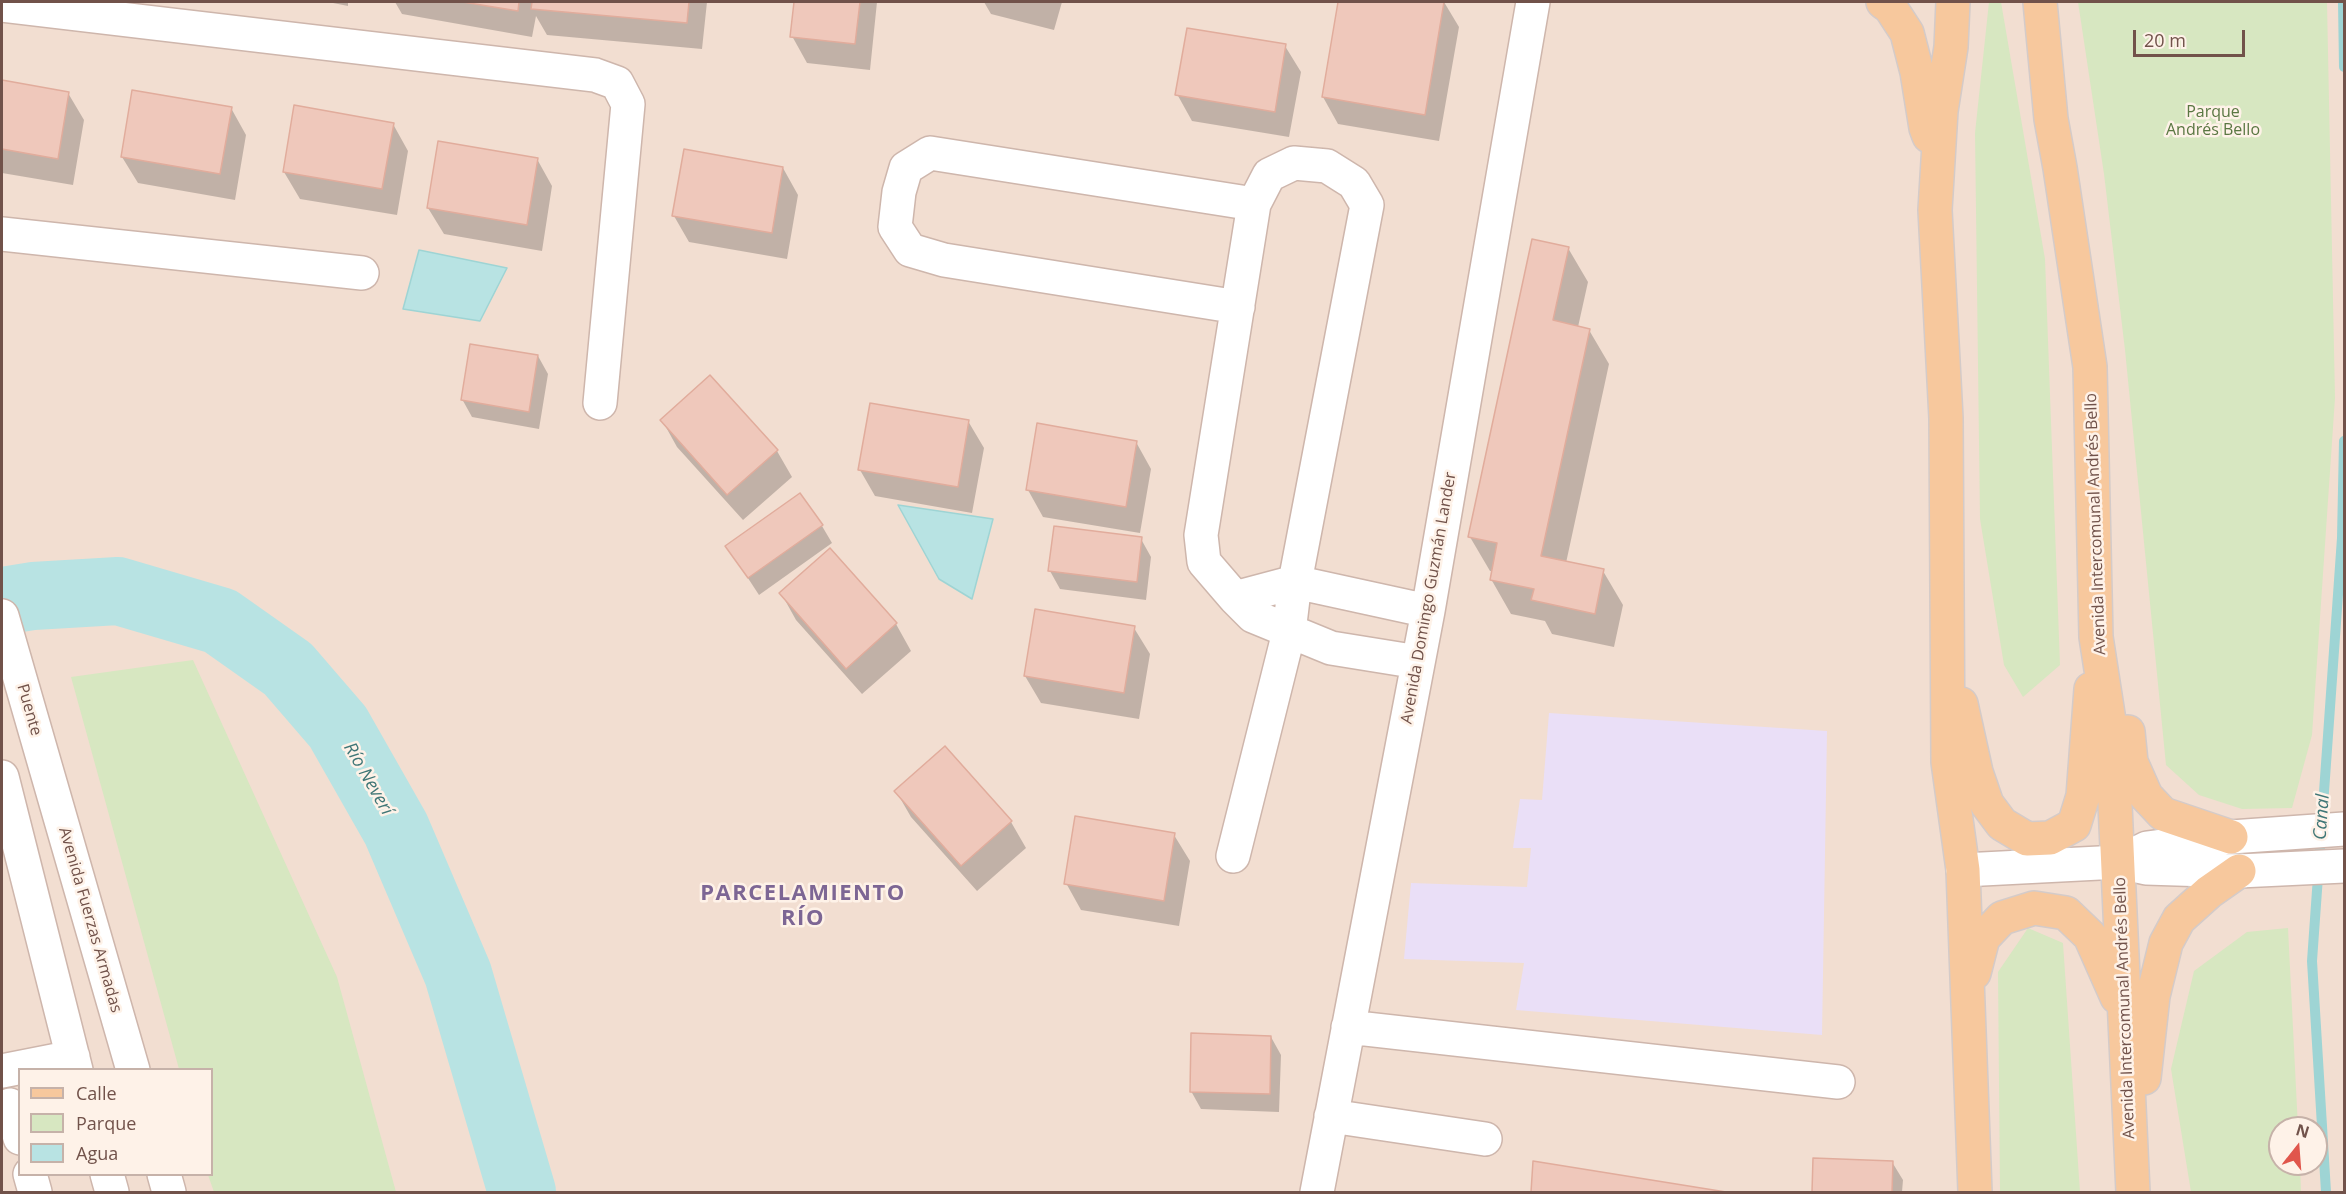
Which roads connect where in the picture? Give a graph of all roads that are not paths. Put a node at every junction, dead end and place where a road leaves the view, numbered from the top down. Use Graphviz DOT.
graph roads {
  1 [pos="1533,2"];
  2 [pos="1883,2"];
  3 [pos="1953,2"];
  4 [pos="2040,2"];
  5 [pos="2,5"];
  6 [pos="1937,153"];
  7 [pos="1254,204"];
  8 [pos="2,234"];
  9 [pos="362,273"];
  10 [pos="1238,307"];
  11 [pos="600,403"];
  12 [pos="1295,582"];
  13 [pos="1235,598"];
  14 [pos="1428,611"];
  15 [pos="2,616"];
  16 [pos="1947,629"];
  17 [pos="1289,632"];
  18 [pos="2096,637"];
  19 [pos="1418,662"];
  20 [pos="46,770"];
  21 [pos="4,786"];
  22 [pos="2344,829"];
  23 [pos="2230,837"];
  24 [pos="1233,856"];
  25 [pos="2119,862"];
  26 [pos="2344,866"];
  27 [pos="1963,870"];
  28 [pos="2239,871"];
  29 [pos="1966,1001"];
  30 [pos="2126,1018"];
  31 [pos="1348,1027"];
  32 [pos="74,1064"];
  33 [pos="33,1068"];
  34 [pos="132,1068"];
  35 [pos="18,1069"];
  36 [pos="2,1071"];
  37 [pos="1839,1082"];
  38 [pos="2129,1102"];
  39 [pos="10,1105"];
  40 [pos="1331,1116"];
  41 [pos="18,1131"];
  42 [pos="1485,1139"];
  43 [pos="31,1176"];
  44 [pos="108,1176"];
  45 [pos="165,1176"];
  46 [pos="35,1192"];
  47 [pos="112,1192"];
  48 [pos="169,1192"];
  49 [pos="1317,1192"];
  50 [pos="1975,1192"];
  51 [pos="2133,1192"];
  1 -- 14 [label="street, Avenida Domingo Guzmán Lander"];
  2 -- 6 [label="main road"];
  3 -- 6 [label="main road"];
  4 -- 18 [label="main road, Avenida Intercomunal Andrés Bello"];
  5 -- 11 [label="street"];
  6 -- 16 [label="main road"];
  7 -- 10 [label="street"];
  7 -- 10 [label="street"];
  7 -- 12 [label="street"];
  8 -- 9 [label="street"];
  10 -- 13 [label="street"];
  12 -- 13 [label="street"];
  12 -- 14 [label="street"];
  12 -- 17 [label="street"];
  13 -- 17 [label="street"];
  14 -- 19 [label="street, Avenida Domingo Guzmán Lander"];
  15 -- 20 [label="street, Puente"];
  16 -- 18 [label="main road"];
  16 -- 27 [label="main road"];
  17 -- 19 [label="street"];
  17 -- 24 [label="street"];
  18 -- 23 [label="main road"];
  18 -- 25 [label="main road, Avenida Intercomunal Andrés Bello"];
  19 -- 31 [label="street, Avenida Domingo Guzmán Lander"];
  20 -- 34 [label="street, Avenida Fuerzas Armadas"];
  21 -- 32 [label="street"];
  22 -- 23 [label="street"];
  23 -- 25 [label="street"];
  25 -- 27 [label="street"];
  25 -- 28 [label="street"];
  25 -- 30 [label="main road, Avenida Intercomunal Andrés Bello"];
  26 -- 28 [label="street"];
  27 -- 29 [label="main road"];
  28 -- 38 [label="main road"];
  29 -- 30 [label="main road"];
  29 -- 50 [label="main road"];
  30 -- 38 [label="main road, Avenida Intercomunal Andrés Bello"];
  31 -- 37 [label="street"];
  31 -- 40 [label="street, Avenida Domingo Guzmán Lander"];
  32 -- 33 [label="street"];
  35 -- 36 [label="street"];
  38 -- 51 [label="main road, Avenida Intercomunal Andrés Bello"];
  39 -- 41 [label="street"];
  40 -- 42 [label="street"];
  40 -- 49 [label="street, Avenida Domingo Guzmán Lander"];
  43 -- 46 [label="street"];
  44 -- 47 [label="street"];
  45 -- 48 [label="street"];
}
